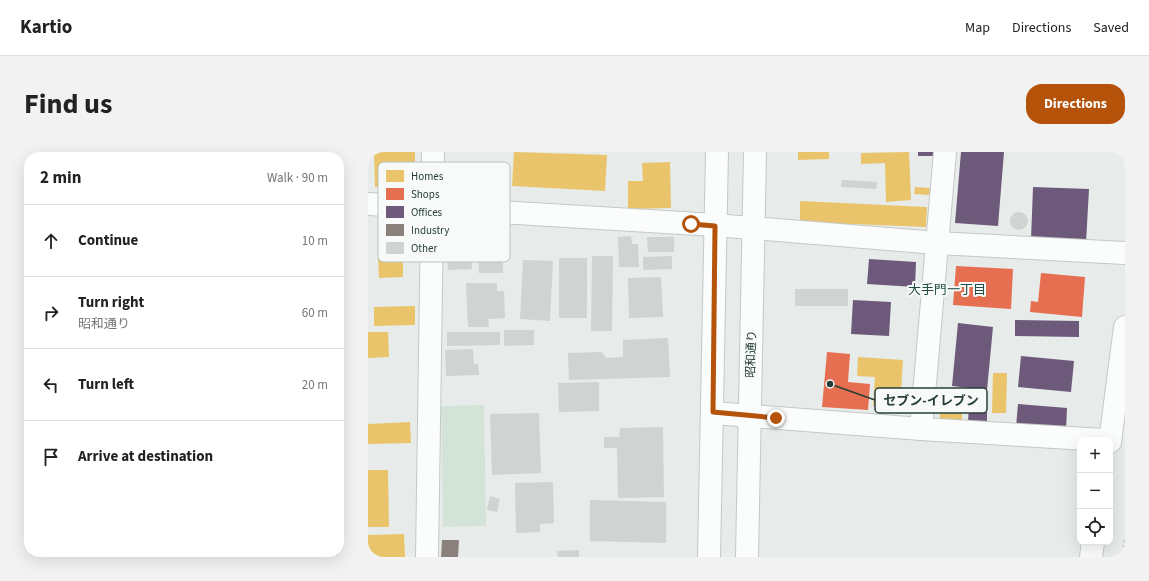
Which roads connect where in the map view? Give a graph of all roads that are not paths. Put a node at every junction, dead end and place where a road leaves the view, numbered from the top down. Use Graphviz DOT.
graph roads {
  1 [pos="433,152"];
  2 [pos="717,152"];
  3 [pos="755,152"];
  4 [pos="945,152"];
  5 [pos="433,162"];
  6 [pos="368,204"];
  7 [pos="378,205"];
  8 [pos="510,213"];
  9 [pos="715,226"];
  10 [pos="754,229"];
  11 [pos="937,243"];
  12 [pos="1125,253"];
  13 [pos="431,262"];
  14 [pos="1125,327"];
  15 [pos="713,412"];
  16 [pos="749,416"];
  17 [pos="921,429"];
  18 [pos="1111,437"];
  19 [pos="1077,438"];
  20 [pos="1092,545"];
  21 [pos="427,557"];
  22 [pos="709,557"];
  23 [pos="747,557"];
  24 [pos="1090,557"];
  1 -- 5 [label="street"];
  2 -- 9 [label="street"];
  3 -- 10 [label="street, 昭和通り"];
  4 -- 11 [label="street"];
  6 -- 7 [label="street"];
  8 -- 9 [label="street"];
  9 -- 10 [label="street"];
  9 -- 15 [label="street"];
  10 -- 11 [label="street"];
  10 -- 16 [label="street, 昭和通り"];
  11 -- 12 [label="street"];
  11 -- 17 [label="street"];
  13 -- 21 [label="street"];
  14 -- 18 [label="street"];
  15 -- 16 [label="street"];
  15 -- 22 [label="street"];
  16 -- 17 [label="street"];
  16 -- 23 [label="street, 昭和通り"];
  17 -- 19 [label="street"];
  20 -- 24 [label="street"];
}
